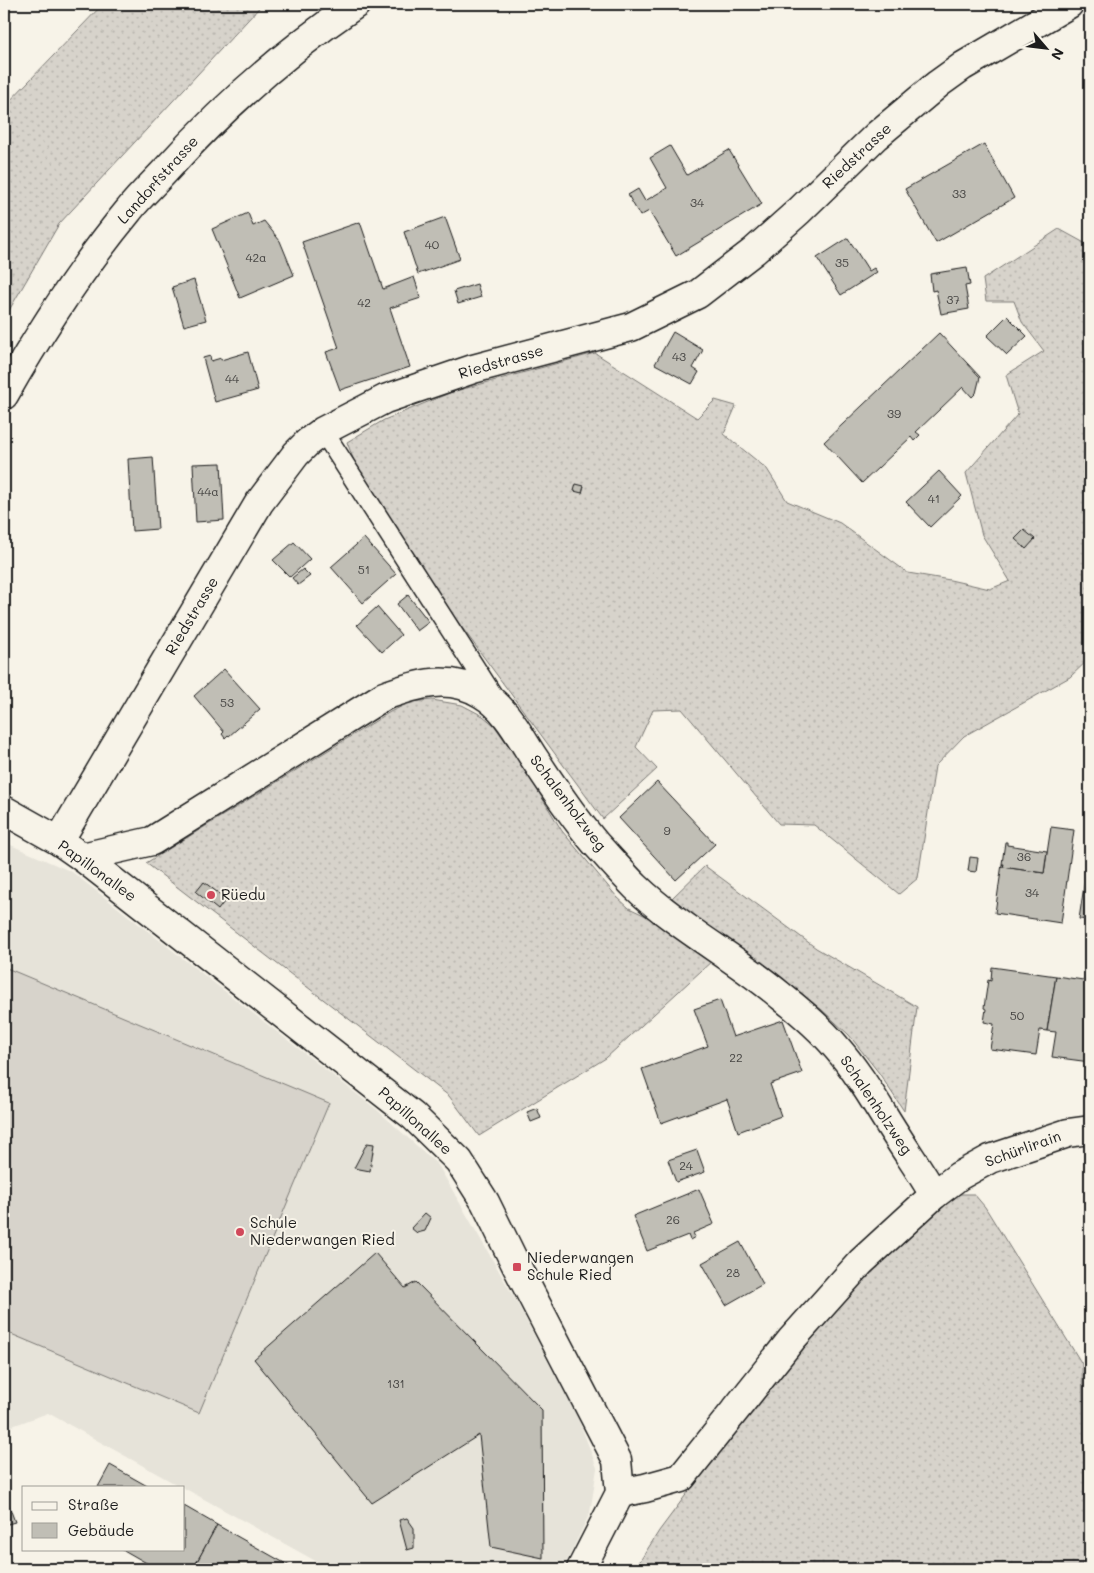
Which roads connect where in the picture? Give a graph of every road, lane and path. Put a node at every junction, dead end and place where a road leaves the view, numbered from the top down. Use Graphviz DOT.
graph roads {
  1 [pos="356,4"];
  2 [pos="1069,4"];
  3 [pos="4,396"];
  4 [pos="322,431"];
  5 [pos="502,710"];
  6 [pos="4,810"];
  7 [pos="59,841"];
  8 [pos="82,857"];
  9 [pos="1090,1130"];
  10 [pos="934,1195"];
  11 [pos="620,1493"];
  12 [pos="581,1569"];
  1 -- 3 [label="street, Landorfstrasse"];
  2 -- 4 [label="street, Riedstrasse"];
  4 -- 5 [label="lane, Schalenholzweg"];
  4 -- 7 [label="street, Riedstrasse"];
  5 -- 8 [label="street, Schalenholzweg"];
  5 -- 10 [label="street, Schalenholzweg"];
  6 -- 7 [label="street, Papillonallee"];
  7 -- 8 [label="street, Papillonallee"];
  8 -- 11 [label="street, Papillonallee"];
  9 -- 10 [label="street, Schürlirain"];
  10 -- 11 [label="street"];
  11 -- 12 [label="street"];
}
